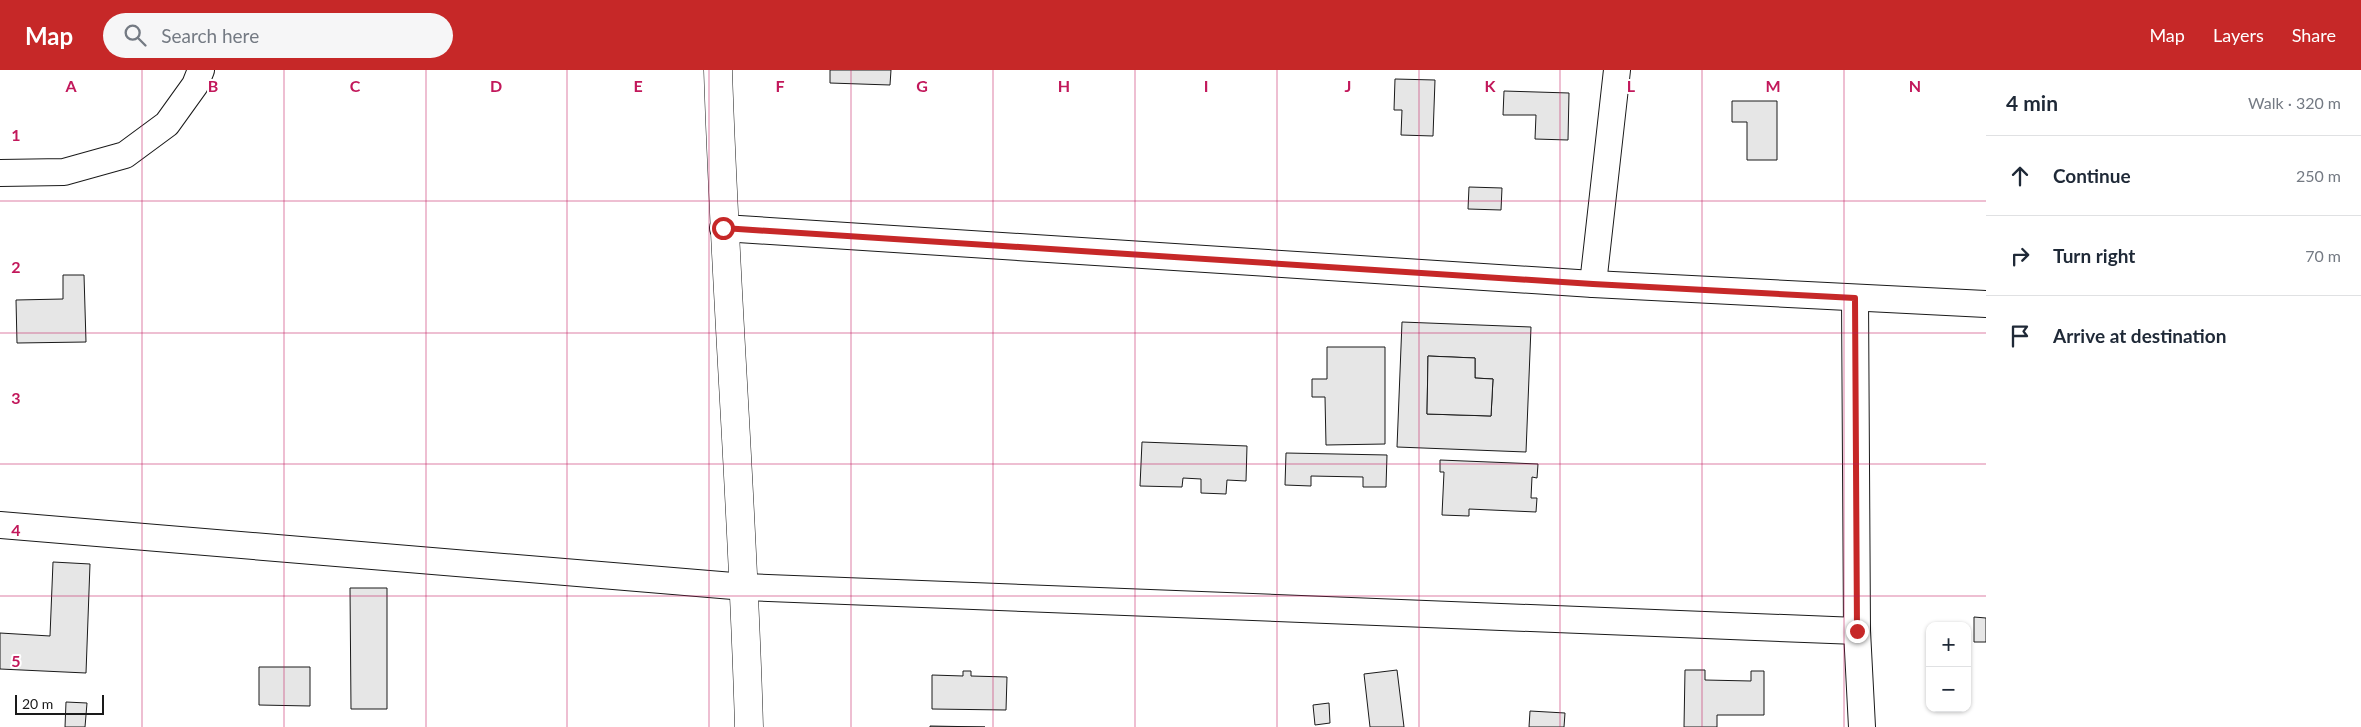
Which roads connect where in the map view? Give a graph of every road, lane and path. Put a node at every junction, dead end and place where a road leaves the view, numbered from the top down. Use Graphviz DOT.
graph roads {
  1 [pos="201,70"];
  2 [pos="718,70"];
  3 [pos="1618,70"];
  4 [pos="0,173"];
  5 [pos="723,228"];
  6 [pos="1593,284"];
  7 [pos="1855,298"];
  8 [pos="1986,304"];
  9 [pos="0,525"];
  10 [pos="745,587"];
  11 [pos="1857,631"];
  12 [pos="749,727"];
  13 [pos="1862,727"];
  1 -- 4 [label="street"];
  2 -- 5 [label="street"];
  3 -- 6 [label="street"];
  5 -- 6 [label="street"];
  5 -- 10 [label="street"];
  6 -- 7 [label="street"];
  7 -- 8 [label="street"];
  7 -- 11 [label="street"];
  9 -- 10 [label="street"];
  10 -- 11 [label="street"];
  10 -- 12 [label="street"];
  11 -- 13 [label="street"];
}
